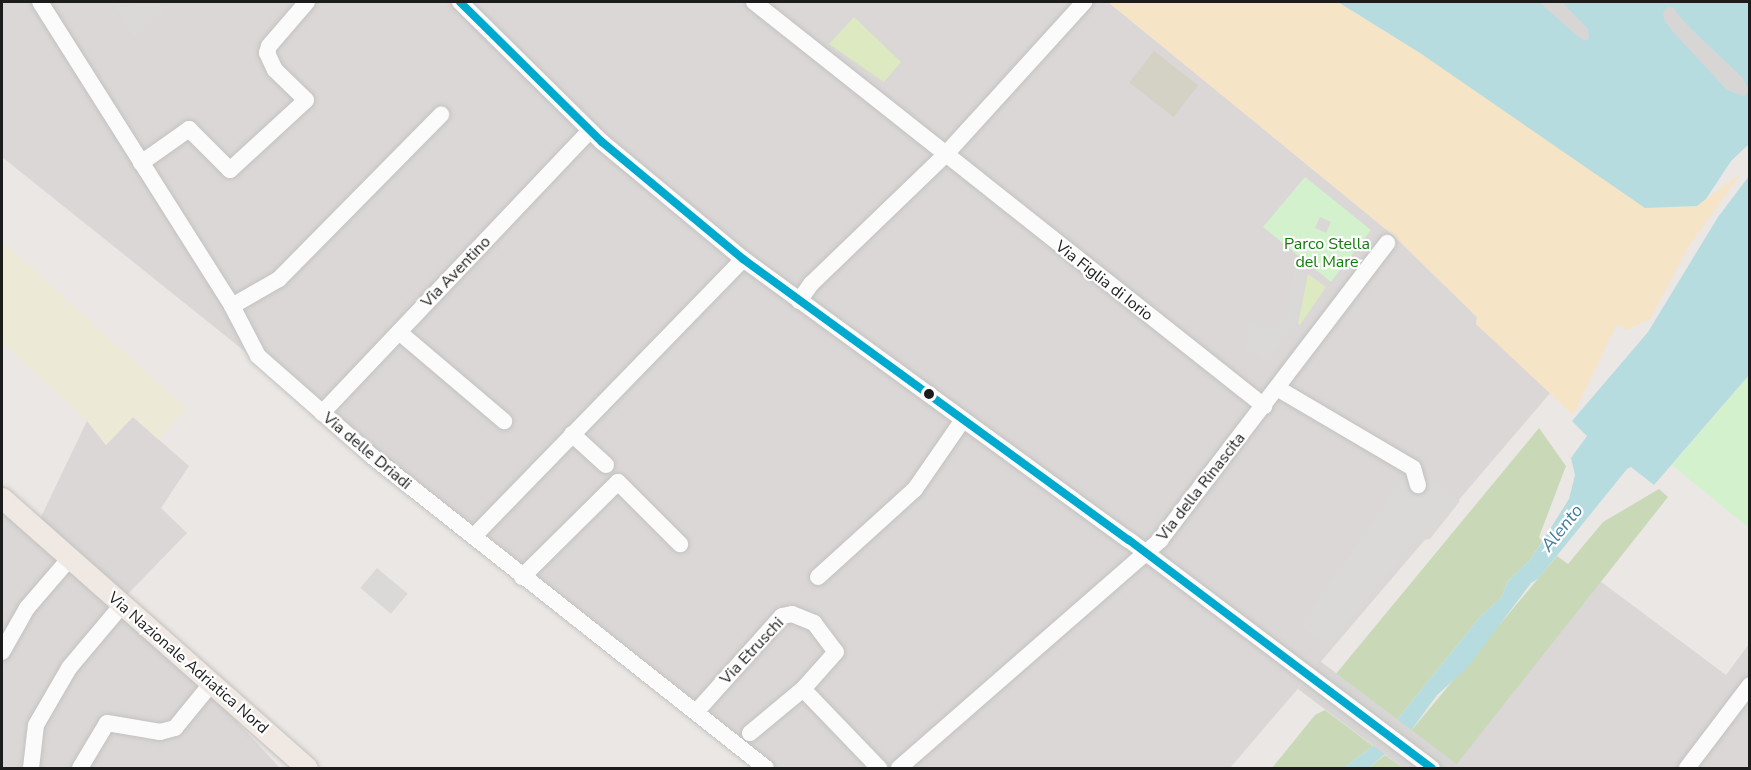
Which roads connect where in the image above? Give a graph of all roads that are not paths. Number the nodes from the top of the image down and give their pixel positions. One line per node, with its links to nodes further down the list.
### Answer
1 (40, 2): 9 (street, Via delle Driadi)
2 (307, 2): 9 (street)
3 (460, 2): 7 (street)
4 (754, 2): 8 (street, Via Figlia di Iorio)
5 (1084, 2): 8 (street)
6 (441, 114): 13 (street)
7 (590, 131): 11 (street); 14 (street, Via Aventino)
8 (945, 155): 12 (street); 16 (street, Via Figlia di Iorio)
9 (141, 163): 13 (street, Via delle Driadi)
10 (1387, 243): 15 (street, Via della Rinascita)
11 (743, 259): 12 (street); 20 (street)
12 (799, 301): 18 (street)
13 (232, 306): 17 (street, Via delle Driadi)
14 (399, 332): 17 (street, Via Aventino); 19 (street)
15 (1277, 388): 16 (street, Via della Rinascita); 22 (street)
16 (1264, 406): 26 (street, Via della Rinascita)
17 (322, 413): 24 (street, Via delle Driadi)
18 (962, 421): 26 (street); 29 (street)
19 (504, 422)
20 (572, 434): 21 (street); 24 (street)
21 (606, 465)
22 (1418, 485)
23 (2, 498): 27 (main road, Via Nazionale Adriatica Nord)
24 (474, 536): 28 (street, Via delle Driadi)
25 (680, 544): 28 (street)
26 (1147, 554): 42 (street, Via della Rinascita); 43 (street)
27 (70, 558): 30 (main road, Via Nazionale Adriatica Nord); 31 (street)
28 (522, 578): 35 (street, Via delle Driadi)
29 (818, 578)
30 (122, 605): 32 (main road, Via Nazionale Adriatica Nord); 37 (street)
31 (2, 652)
32 (211, 684): 38 (street); 39 (main road, Via Nazionale Adriatica Nord)
33 (803, 688): 35 (street, Via Etruschi); 36 (street); 41 (street)
34 (1748, 690): 44 (street)
35 (697, 711): 40 (street, Via delle Driadi)
36 (750, 734)
37 (31, 768)
38 (80, 768)
39 (307, 768)
40 (766, 768)
41 (879, 768)
42 (899, 768)
43 (1431, 768)
44 (1687, 768)

